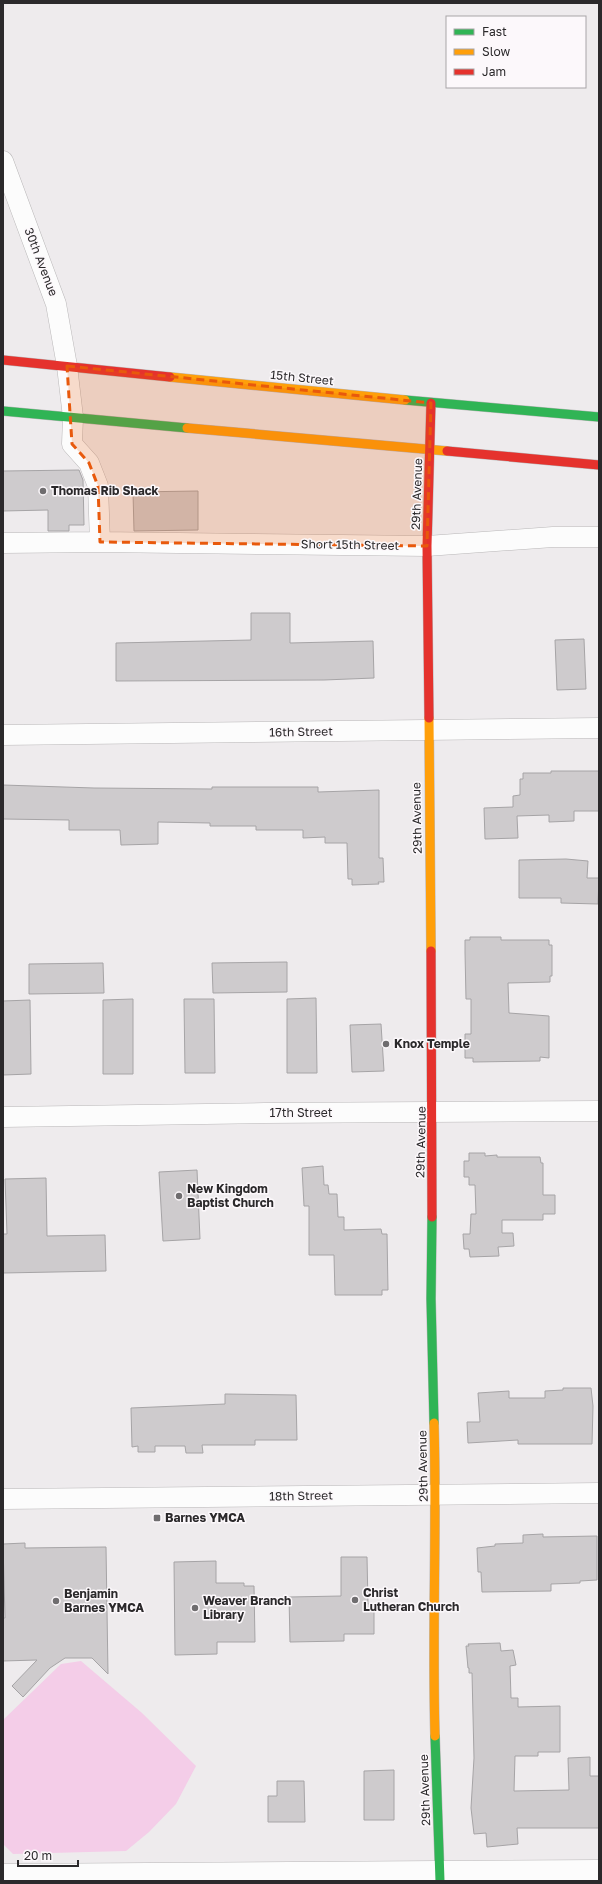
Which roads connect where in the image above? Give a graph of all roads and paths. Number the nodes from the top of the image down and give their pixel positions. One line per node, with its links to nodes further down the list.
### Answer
1 (3, 161): 3 (street, 30th Avenue)
2 (3, 360): 3 (street, 15th Street)
3 (67, 366): 4 (street, 15th Street); 6 (street)
4 (431, 403): 7 (street, 15th Street); 8 (street, 29th Avenue)
5 (3, 411): 6 (street)
6 (73, 417): 8 (street); 11 (street)
7 (599, 418)
8 (431, 451): 9 (street); 13 (street, 29th Avenue)
9 (599, 465)
10 (599, 537): 13 (street, Short 15th Street)
11 (100, 542): 12 (street, Short 15th Street); 13 (street, Short 15th Street)
12 (3, 543)
13 (427, 546): 15 (street, 29th Avenue)
14 (599, 728): 15 (street, 16th Street)
15 (428, 731): 16 (street, 16th Street); 18 (street, 29th Avenue)
16 (3, 735)
17 (599, 1111): 18 (street, 17th Street)
18 (434, 1112): 19 (street, 17th Street); 21 (street, 29th Avenue)
19 (3, 1117)
20 (599, 1493): 21 (street, 18th Street)
21 (436, 1494): 22 (street, 18th Street); 25 (street, 29th Avenue)
22 (3, 1499)
23 (599, 1870): 25 (street)
24 (3, 1874): 25 (street)
25 (440, 1876)

